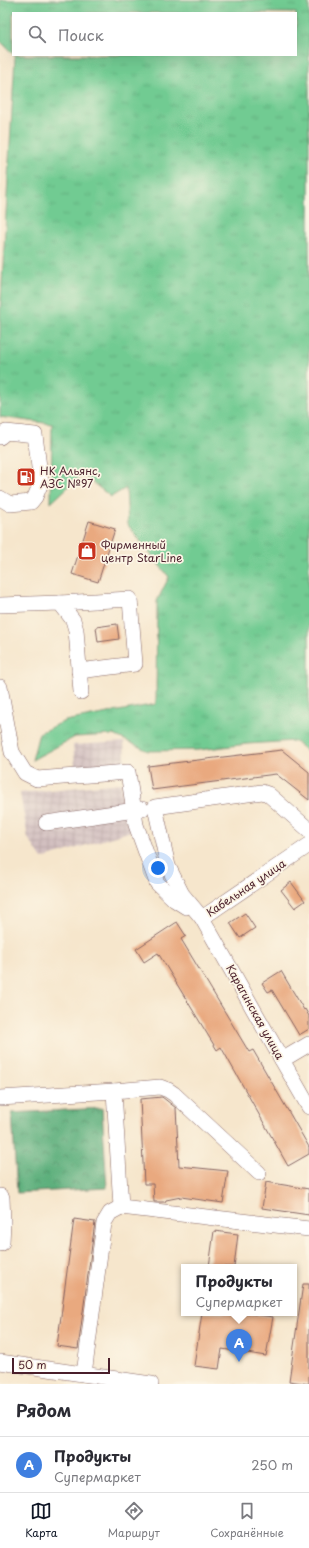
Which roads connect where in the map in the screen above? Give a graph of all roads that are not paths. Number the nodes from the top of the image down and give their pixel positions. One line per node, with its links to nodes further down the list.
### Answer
1 (0, 437): 2 (street)
2 (0, 498)
3 (60, 604): 4 (street); 5 (street); 5 (street)
4 (0, 605)
5 (79, 670): 7 (street)
6 (0, 687): 9 (street)
7 (81, 692)
8 (155, 807): 9 (street); 11 (street); 13 (street, Карагинская улица)
9 (133, 810): 10 (street); 13 (street)
10 (46, 823)
11 (309, 830)
12 (309, 845): 13 (street, Кабельная улица)
13 (202, 918): 15 (street, Карагинская улица)
14 (309, 1044): 15 (street)
15 (282, 1060): 18 (street, Карагинская улица)
16 (114, 1091): 17 (street); 19 (street); 21 (street)
17 (0, 1098)
18 (309, 1107)
19 (259, 1173)
20 (0, 1198): 23 (main road)
21 (121, 1207): 22 (street); 25 (street)
22 (309, 1230)
23 (0, 1242)
24 (0, 1362): 25 (street)
25 (84, 1374): 26 (street)
26 (151, 1384)

